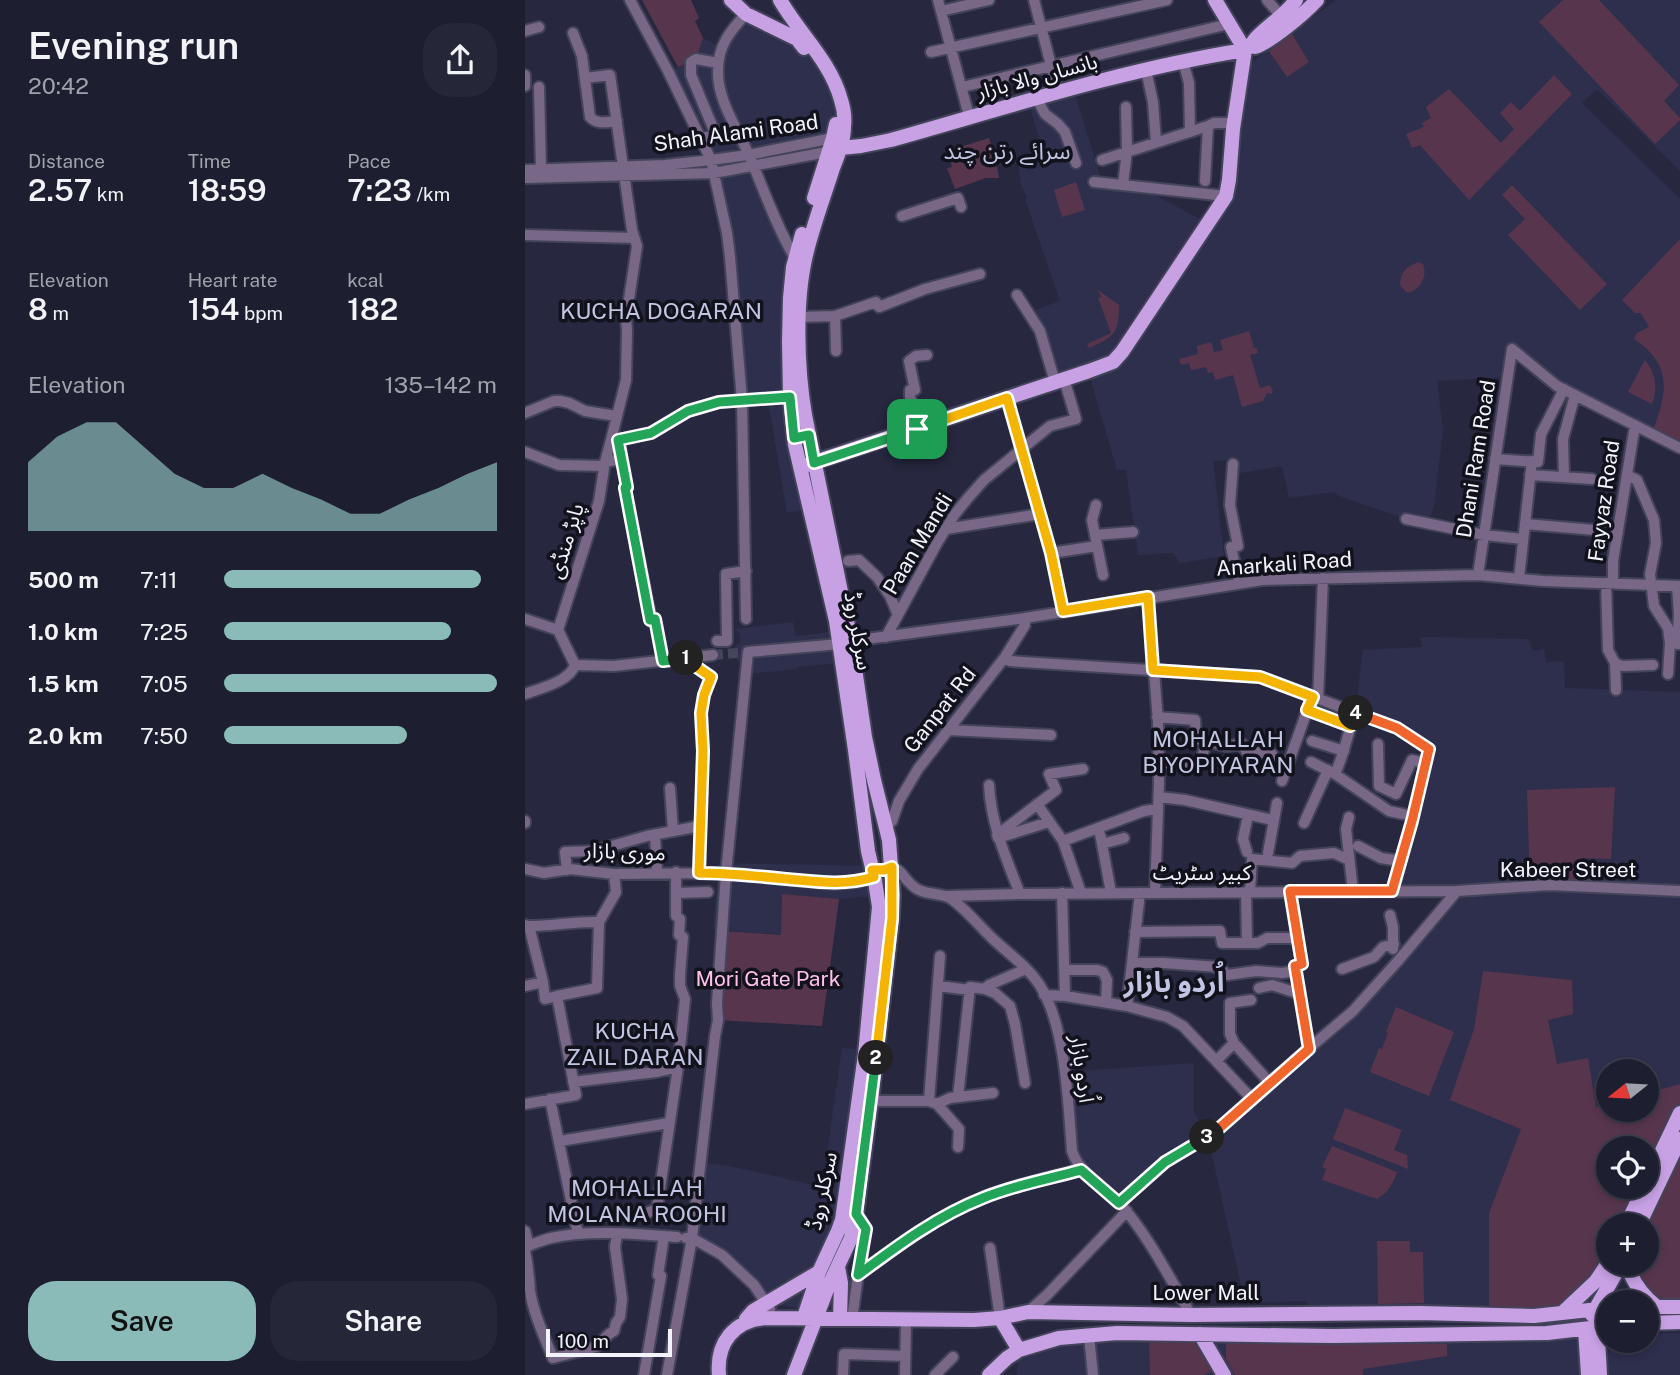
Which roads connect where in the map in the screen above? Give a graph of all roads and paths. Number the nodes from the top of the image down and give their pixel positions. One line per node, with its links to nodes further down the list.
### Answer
1 (630, 0): 40 (street)
2 (731, 0): 12 (main road, سرکلر روڈ)
3 (989, 0): 10 (street)
4 (1034, 0): 17 (street)
5 (1167, 0): 17 (street)
6 (1215, 0): 14 (main road)
7 (1267, 0): 13 (street)
8 (1296, 0): 13 (main road)
9 (1317, 0): 21 (main road, بانساں والا بازار)
10 (940, 5): 20 (street)
11 (784, 6): 16 (main road); 42 (main road, سرکلر روڈ)
12 (745, 14): 16 (main road, سرکلر روڈ); 24 (street)
13 (1281, 16): 21 (main road)
14 (1229, 24): 21 (main road); 25 (street)
15 (539, 27): 18 (street)
16 (775, 27): 42 (main road, سرکلر روڈ)
17 (1041, 28): 20 (street); 25 (street)
18 (525, 31)
19 (573, 33): 28 (street)
20 (951, 48): 22 (street); 31 (street)
21 (1247, 49): 23 (main road, بانساں والا بازار); 37 (main road)
22 (931, 52)
23 (1183, 61): 26 (main road, بانساں والا بازار); 39 (street)
24 (718, 63): 40 (street); 45 (street)
25 (1051, 67): 31 (street); 32 (street)
26 (1146, 70): 32 (main road, بانساں والا بازار); 41 (street)
27 (525, 75): 29 (street)
28 (585, 78): 36 (street); 36 (street)
29 (526, 86)
30 (539, 87): 49 (street)
31 (962, 87): 35 (street)
32 (1058, 92): 33 (main road, بانساں والا بازار)
33 (1037, 99): 35 (main road, بانساں والا بازار); 47 (street)
34 (1126, 107): 43 (street)
35 (969, 117): 42 (main road, بانساں والا بازار)
36 (617, 121): 50 (street)
37 (1234, 123): 38 (street); 56 (main road)
38 (1208, 126): 39 (street); 53 (street)
39 (1190, 132): 41 (street)
40 (702, 138): 44 (street)
41 (1156, 142): 43 (street)
42 (834, 146): 45 (street, Shah Alami Road); 61 (main road, سرکلر روڈ); 65 (main road, سرکلر روڈ)
43 (1128, 150): 46 (street); 55 (street)
44 (711, 160): 45 (street, Shah Alami Road); 50 (street, Shah Alami Road); 51 (street)
45 (751, 160): 51 (street, Shah Alami Road); 61 (street)
46 (1103, 160)
47 (1076, 163)
48 (525, 170): 49 (street, Shah Alami Road)
49 (541, 170): 50 (street, Shah Alami Road)
50 (624, 171): 51 (street, Shah Alami Road); 52 (street, Shah Alami Road); 60 (street)
51 (714, 173): 73 (street)
52 (525, 178)
53 (1205, 181)
54 (1094, 183): 55 (street)
55 (1123, 185): 56 (street)
56 (1226, 196): 68 (main road)
57 (961, 207): 58 (street)
58 (902, 216)
59 (525, 235): 60 (street)
60 (634, 238): 75 (street)
61 (795, 258): 71 (main road, سرکلر روڈ)
62 (980, 274): 64 (street)
63 (1017, 295): 68 (street)
64 (835, 316): 65 (street); 66 (street)
65 (799, 317): 78 (main road, سرکلر روڈ)
66 (836, 351)
67 (927, 355): 77 (street)
68 (1060, 381): 72 (main road); 81 (street, Paan Mandi)
69 (1564, 389): 70 (street); 85 (street, Dhani Ram Road); 86 (street)
70 (1575, 395): 76 (street); 93 (street)
71 (790, 397): 73 (street); 79 (main road, سرکلر روڈ)
72 (1007, 398): 77 (main road); 81 (street)
73 (742, 400): 80 (street); 107 (street)
74 (525, 413): 75 (street)
75 (616, 416): 80 (street)
76 (1635, 425): 82 (street); 92 (street, Fayyaz Road)
77 (917, 429): 87 (main road)
78 (809, 435): 79 (main road); 87 (main road, سرکلر روڈ)
79 (794, 438): 90 (main road, سرکلر روڈ)
80 (615, 440): 84 (street); 88 (street, پاپڑ منڈی)
81 (1022, 448): 96 (street); 99 (street, Paan Mandi)
82 (1680, 448)
83 (525, 452): 88 (street)
84 (622, 458): 88 (street); 129 (street)
85 (1495, 458): 86 (street); 102 (street, Dhani Ram Road)
86 (1532, 461): 91 (street)
87 (814, 463): 90 (main road); 125 (main road, سرکلر روڈ)
88 (605, 464): 122 (street, پاپڑ منڈی)
89 (1234, 464): 112 (street)
90 (799, 468): 125 (main road, سرکلر روڈ)
91 (1530, 475): 93 (street); 98 (street)
92 (1627, 475): 101 (street, Fayyaz Road); 114 (street)
93 (1564, 477): 94 (street)
94 (1592, 479)
95 (1097, 505): 104 (street)
96 (1040, 514): 99 (street); 105 (street)
97 (1406, 519): 102 (street)
98 (1525, 524): 101 (street); 103 (street)
99 (946, 529): 118 (street, Paan Mandi)
100 (1133, 532): 104 (street)
101 (1618, 532): 113 (street, Fayyaz Road)
102 (1484, 535): 103 (street); 109 (street, Dhani Ram Road)
103 (1523, 539): 111 (street)
104 (1096, 540): 105 (street); 108 (street)
105 (1051, 553): 117 (street)
106 (848, 561): 118 (street)
107 (746, 571): 121 (street); 124 (street)
108 (1103, 575)
109 (1478, 575): 110 (street, Anarkali Road); 111 (street, Anarkali Road)
110 (1323, 578): 112 (street, Anarkali Road); 138 (street)
111 (1519, 578): 113 (street, Anarkali Road)
112 (1238, 583): 116 (street, Anarkali Road)
113 (1609, 583): 114 (street, Anarkali Road); 130 (street, Fayyaz Road)
114 (1652, 584): 115 (street, Anarkali Road); 134 (street)
115 (1678, 586): 126 (street)
116 (1148, 597): 117 (street, Anarkali Road); 133 (street)
117 (1063, 611): 119 (street, Anarkali Road)
118 (898, 615): 123 (street, Paan Mandi)
119 (1025, 618): 123 (street, Anarkali Road); 127 (street, Ganpat Rd)
120 (525, 619): 122 (street)
121 (746, 620)
122 (558, 630): 131 (street)
123 (886, 637): 125 (street, Anarkali Road)
124 (717, 641)
125 (845, 642): 168 (main road, سرکلر روڈ); 171 (main road, سرکلر روڈ); 188 (street, Anarkali Road)
126 (1680, 644)
127 (1005, 657): 133 (street); 143 (street, Ganpat Rd)
128 (692, 658): 129 (street); 135 (street); 135 (street)
129 (663, 661): 131 (street)
130 (1615, 663): 132 (street); 136 (street, Fayyaz Road)
131 (575, 665): 137 (street)
132 (1653, 665)
133 (1153, 670): 138 (street); 141 (street)
134 (1668, 674)
135 (711, 677): 167 (street)
136 (1616, 690)
137 (525, 694)
138 (1315, 698): 139 (street); 140 (street)
139 (1307, 710): 142 (street); 155 (street)
140 (1355, 713): 142 (street); 151 (street)
141 (1157, 717): 146 (street); 150 (street)
142 (1350, 726): 148 (street)
143 (949, 730): 144 (street); 168 (street, Ganpat Rd)
144 (1051, 735)
145 (1312, 741): 148 (street)
146 (1206, 743): 150 (street); 152 (street)
147 (1378, 744): 151 (street)
148 (1344, 751): 154 (street)
149 (1311, 762): 154 (street)
150 (1159, 763): 158 (street)
151 (1426, 763): 181 (street)
152 (1270, 766)
153 (1083, 769): 160 (street)
154 (1331, 772): 161 (street); 166 (street)
155 (1282, 781)
156 (989, 785): 173 (street)
157 (670, 788): 170 (street)
158 (1158, 803): 162 (street); 169 (street); 197 (street)
159 (1277, 803): 164 (street)
160 (1037, 804): 165 (street); 173 (street)
161 (1403, 814)
162 (1248, 815): 164 (street); 178 (street)
163 (1349, 817): 180 (street)
164 (1273, 820): 179 (street)
165 (1049, 822): 173 (street); 175 (street)
166 (1304, 823)
167 (700, 825): 170 (street); 187 (street)
168 (886, 826): 171 (main road); 182 (main road, سرکلر روڈ)
169 (1098, 828): 175 (street); 176 (street)
170 (673, 831): 172 (street)
171 (866, 834): 189 (main road, سرکلر روڈ)
172 (655, 835): 184 (street); 186 (street)
173 (998, 836): 204 (street)
174 (1125, 838): 176 (street)
175 (1063, 842): 201 (street)
176 (1103, 844): 202 (street)
177 (1358, 846): 181 (street)
178 (1247, 852)
179 (1268, 853)
180 (1349, 860): 192 (street); 198 (street)
181 (1401, 861): 193 (street)
182 (892, 867): 189 (main road); 205 (street, اُردو بازار); 244 (main road, سرکلر روڈ)
183 (525, 869): 184 (street, موری بازار)
184 (567, 870): 190 (street, موری بازار)
185 (676, 872): 186 (street, موری بازار); 187 (street, موری بازار); 199 (street)
186 (657, 873): 190 (street, موری بازار)
187 (699, 873): 188 (street, موری بازار)
188 (726, 873): 189 (street, موری بازار); 262 (street)
189 (873, 873): 266 (main road, سرکلر روڈ)
190 (614, 874): 207 (street)
191 (1290, 891): 192 (street, کبیر سٹریٹ); 198 (street, کبیر سٹریٹ); 210 (street)
192 (1353, 891): 193 (street, کبیر سٹریٹ)
193 (1392, 891): 194 (street, کبیر سٹریٹ)
194 (1457, 891): 195 (street, Kabeer Street); 214 (street)
195 (1680, 891)
196 (708, 892): 199 (street)
197 (1155, 892): 198 (street, کبیر سٹریٹ); 203 (street, کبیر سٹریٹ)
198 (1248, 892): 211 (street)
199 (676, 893): 236 (street)
200 (1062, 893): 201 (street, کبیر سٹریٹ); 204 (street, کبیر سٹریٹ); 218 (street)
201 (1081, 893): 202 (street, کبیر سٹریٹ)
202 (1111, 893): 203 (street, کبیر سٹریٹ)
203 (1140, 893): 209 (street)
204 (1020, 894): 205 (street, کبیر سٹریٹ)
205 (948, 896): 216 (street, اُردو بازار)
206 (1391, 915): 212 (street)
207 (599, 922): 208 (street); 228 (street)
208 (527, 926): 220 (street)
209 (1135, 932): 211 (street); 215 (street)
210 (1297, 938): 211 (street); 219 (street)
211 (1247, 943)
212 (1394, 944): 214 (street); 217 (street)
213 (940, 956): 222 (street)
214 (1402, 957): 234 (street)
215 (1132, 963): 219 (street); 232 (street)
216 (1026, 969): 224 (street); 227 (street, اُردو بازار)
217 (1342, 969)
218 (1065, 970): 229 (street); 231 (street)
219 (1296, 971): 226 (street)
220 (543, 982): 221 (street); 228 (street)
221 (525, 986)
222 (938, 986): 225 (street); 245 (street)
223 (1259, 988): 226 (street)
224 (985, 989): 225 (street); 238 (street)
225 (970, 990): 241 (street)
226 (1300, 994): 234 (street)
227 (1044, 995): 229 (street); 253 (street, اُردو بازار)
228 (557, 996): 237 (street)
229 (1066, 996): 231 (street)
230 (1251, 1000): 233 (street)
231 (1106, 1002): 232 (street)
232 (1127, 1006): 235 (street)
233 (1234, 1043): 235 (street); 239 (street)
234 (1309, 1049): 239 (street)
235 (1216, 1061): 243 (street)
236 (678, 1067): 237 (street); 248 (street)
237 (573, 1082): 242 (street)
238 (1025, 1083)
239 (1270, 1083): 243 (street)
240 (993, 1093): 241 (street)
241 (958, 1097): 245 (street)
242 (550, 1100): 246 (street); 250 (street)
243 (1252, 1100): 254 (street)
244 (871, 1101): 245 (street); 257 (main road, سرکلر روڈ)
245 (933, 1102): 251 (street)
246 (525, 1104)
247 (1680, 1113): 252 (main road)
248 (669, 1123): 250 (street); 256 (street)
249 (1680, 1139): 255 (main road)
250 (560, 1141): 259 (street)
251 (958, 1147)
252 (1659, 1157)
253 (1081, 1170): 254 (street); 267 (street)
254 (1123, 1207): 273 (street); 276 (street)
255 (1645, 1213)
256 (644, 1214)
257 (856, 1214): 265 (main road, سرکلر روڈ); 267 (street)
258 (525, 1231): 263 (street)
259 (578, 1234): 260 (street); 263 (street)
260 (617, 1234): 261 (street); 263 (street)
261 (664, 1236): 262 (street); 294 (street)
262 (692, 1238): 272 (street); 295 (street)
263 (526, 1248)
264 (991, 1248): 278 (street)
265 (838, 1266): 277 (main road, سرکلر روڈ); 279 (main road)
266 (819, 1272): 272 (main road); 277 (main road, سرکلر روڈ)
267 (858, 1275): 279 (street)
268 (1599, 1276): 274 (main road)
269 (1659, 1307): 270 (main road)
270 (1680, 1307)
271 (1596, 1309): 274 (main road, Lower Mall)
272 (769, 1310): 277 (main road, Lower Mall); 296 (main road)
273 (1028, 1312): 276 (main road, Lower Mall); 278 (main road, Lower Mall)
274 (1562, 1312): 275 (main road, Lower Mall)
275 (1333, 1314): 276 (main road, Lower Mall); 288 (main road)
276 (1191, 1315)
277 (810, 1318): 279 (main road, Lower Mall); 289 (main road)
278 (1000, 1318): 280 (main road, Lower Mall); 290 (main road)
279 (846, 1320): 280 (main road, Lower Mall)
280 (906, 1321): 291 (street)
281 (1680, 1322): 282 (main road)
282 (1659, 1323)
283 (1596, 1327): 288 (main road, Lower Mall)
284 (1596, 1332): 305 (main road)
285 (1200, 1334): 286 (main road, Lower Mall); 287 (main road, Lower Mall); 293 (main road)
286 (1235, 1335): 288 (main road, Lower Mall); 293 (main road)
287 (1089, 1336): 290 (main road, Lower Mall); 303 (street)
288 (1333, 1336)
289 (804, 1347): 297 (main road); 298 (main road)
290 (1019, 1350): 302 (main road)
291 (905, 1356): 299 (street); 300 (street)
292 (953, 1357): 301 (street)
293 (1215, 1360): 304 (main road)
294 (644, 1375)
295 (667, 1375)
296 (719, 1375)
297 (794, 1375)
298 (805, 1375)
299 (843, 1375)
300 (905, 1375)
301 (935, 1375)
302 (989, 1375)
303 (1093, 1375)
304 (1224, 1375)
305 (1588, 1375)

